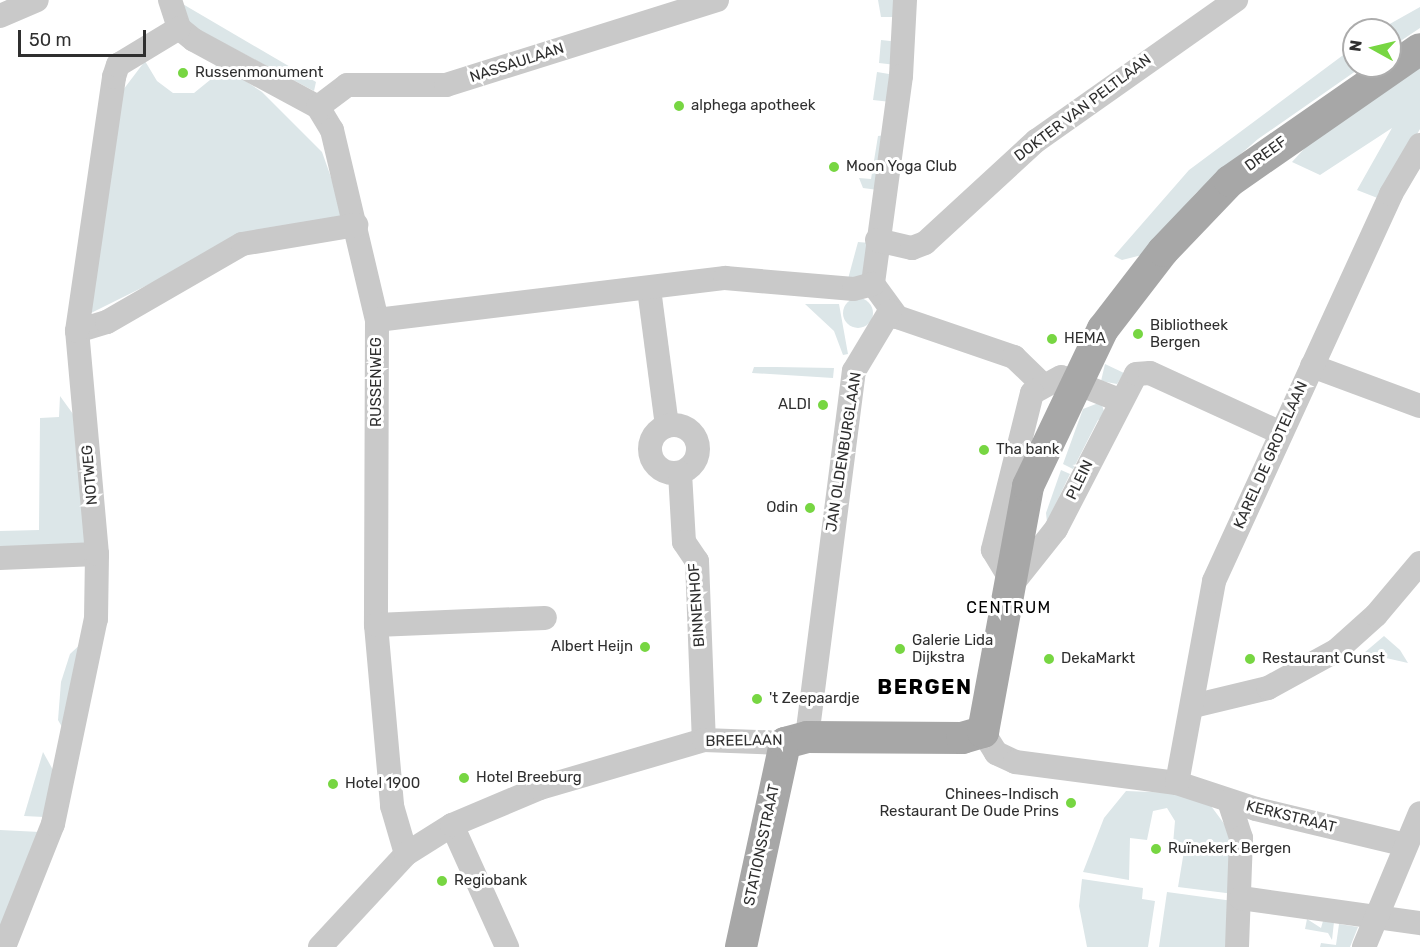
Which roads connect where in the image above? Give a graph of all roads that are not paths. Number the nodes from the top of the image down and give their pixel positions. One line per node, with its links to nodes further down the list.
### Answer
1 (37, 0): 6 (street)
2 (170, 0): 7 (street)
3 (717, 0): 9 (street, NASSAULAAN)
4 (906, 0): 12 (street)
5 (1236, 0): 12 (street, DOKTER VAN PELTLAAN)
6 (0, 16)
7 (179, 28): 9 (street); 17 (street, NOTWEG)
8 (1420, 49): 20 (main road, DREEF)
9 (318, 107): 11 (street, RUSSENWEG)
10 (1420, 145): 18 (street, KAREL DE GROTELAAN)
11 (356, 225): 16 (street, RUSSENWEG); 17 (street)
12 (877, 240): 13 (street)
13 (873, 284): 14 (street); 15 (street)
14 (649, 289): 16 (street); 23 (street)
15 (890, 311): 19 (street); 36 (street, JAN OLDENBURGLAAN)
16 (377, 320): 32 (street, RUSSENWEG)
17 (77, 331): 27 (street, NOTWEG)
18 (1312, 366): 22 (street); 24 (street, KAREL DE GROTELAAN)
19 (1041, 384): 20 (street); 25 (street, PLEIN)
20 (1082, 384): 21 (street); 25 (main road, PLEIN)
21 (1119, 400): 24 (street); 30 (street, PLEIN)
22 (1420, 406)
23 (666, 426): 26 (street); 26 (street)
24 (1281, 433): 33 (street, KAREL DE GROTELAAN)
25 (1042, 441): 30 (main road, PLEIN)
26 (680, 473): 35 (street, BINNENHOF)
27 (97, 554): 28 (street); 46 (street, NOTWEG)
28 (0, 558)
29 (1420, 563): 33 (street)
30 (1013, 583): 34 (main road, PLEIN)
31 (544, 618): 32 (street)
32 (376, 625): 42 (street, RUSSENWEG)
33 (1193, 706): 37 (street, KAREL DE GROTELAAN)
34 (982, 732): 36 (main road, BREELAAN); 37 (street)
35 (704, 740): 36 (street, BREELAAN); 40 (street, BREELAAN)
36 (796, 740): 49 (main road, STATIONSSTRAAT)
37 (1177, 783): 38 (street, KERKSTRAAT)
38 (1242, 810): 41 (street, KERKSTRAAT); 43 (street)
39 (1420, 813): 41 (street)
40 (452, 825): 42 (street, BREELAAN); 48 (street)
41 (1406, 845): 44 (street)
42 (406, 854): 47 (street, BREELAAN)
43 (1241, 898): 44 (street); 50 (street)
44 (1377, 918): 45 (street); 51 (street)
45 (1420, 923)
46 (4, 947)
47 (320, 947)
48 (507, 947)
49 (741, 947)
50 (1237, 947)
51 (1364, 947)

